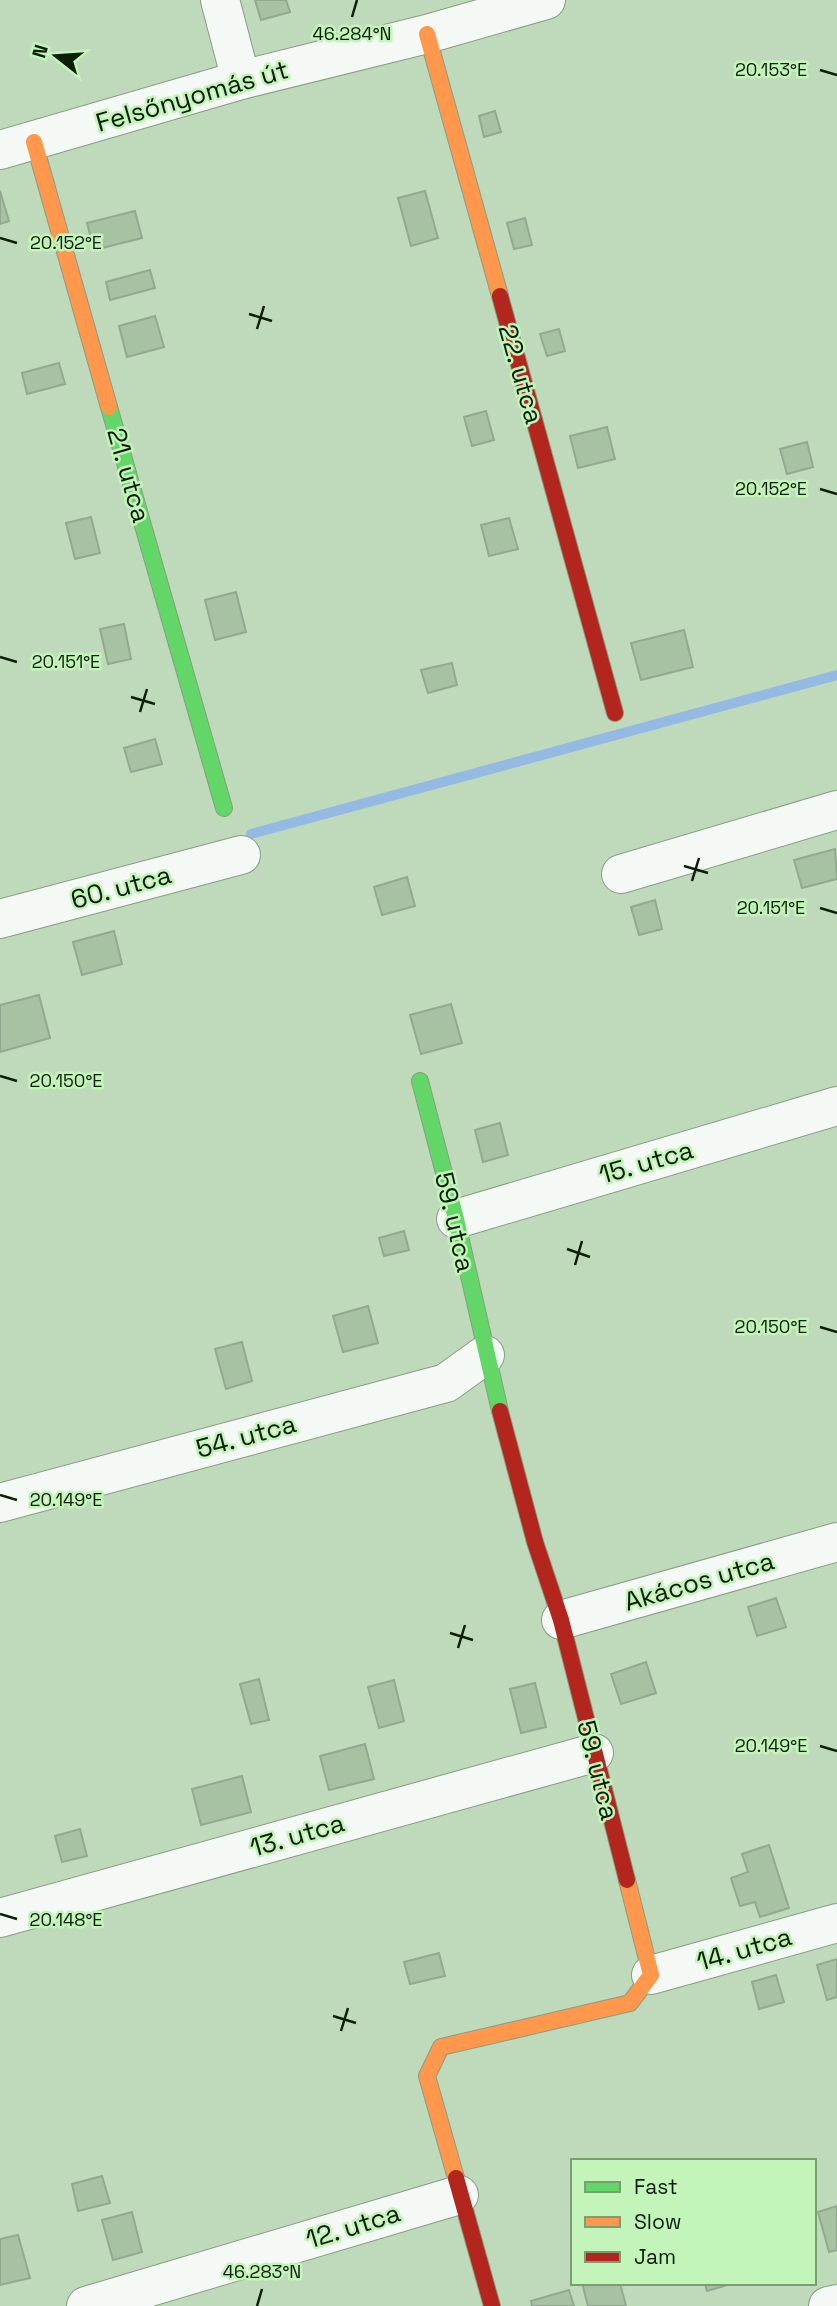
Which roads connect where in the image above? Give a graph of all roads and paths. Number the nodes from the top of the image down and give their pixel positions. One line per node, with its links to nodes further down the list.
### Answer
1 (220, 0): 4 (street)
2 (546, 0): 3 (street, Felsőnyomás út)
3 (427, 34): 4 (street, Felsőnyomás út); 6 (street, 22. utca)
4 (241, 79): 5 (street, Felsőnyomás út)
5 (17, 146): 7 (street, 21. utca)
6 (615, 713)
7 (224, 808)
8 (837, 810): 10 (street)
9 (241, 855): 11 (street, 60. utca)
10 (621, 874)
11 (0, 919)
12 (421, 1081): 14 (street, 59. utca)
13 (837, 1106): 14 (street, 15. utca)
14 (456, 1219): 15 (street, 59. utca)
15 (485, 1355): 16 (street, 54. utca); 18 (street, 59. utca)
16 (0, 1503)
17 (837, 1542): 18 (street, Akácos utca)
18 (561, 1620): 19 (street, 59. utca)
19 (594, 1753): 20 (street, 13. utca); 22 (street, 59. utca)
20 (0, 1918)
21 (837, 1923): 22 (street, 14. utca)
22 (651, 1975): 23 (street)
23 (459, 2195): 25 (street, 12. utca); 26 (street)
24 (837, 2304): 27 (street)
25 (86, 2306)
26 (492, 2306)
27 (828, 2306)

